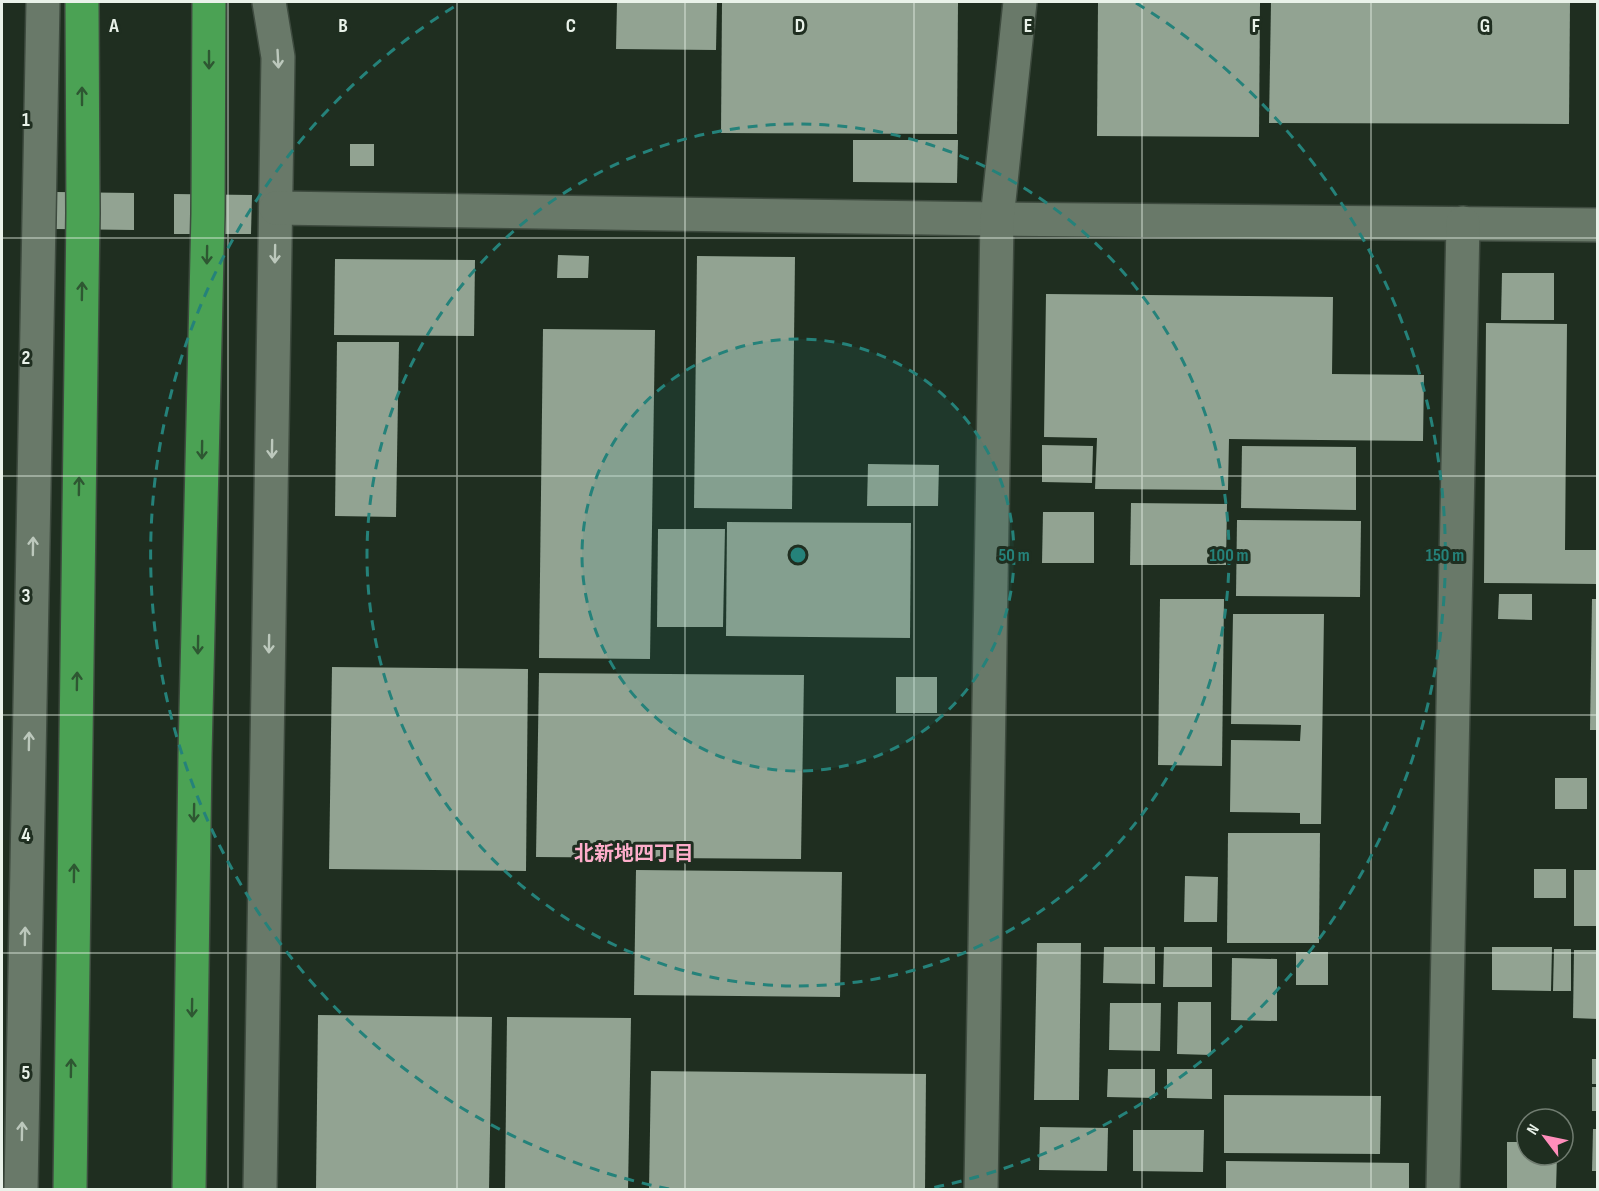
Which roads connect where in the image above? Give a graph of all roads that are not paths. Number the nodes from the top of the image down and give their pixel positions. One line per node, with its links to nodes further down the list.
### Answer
1 (43, 2): 10 (street, one-way to 1)
2 (82, 2): 11 (highway, one-way to 2)
3 (209, 2): 12 (highway, one-way to 12)
4 (269, 2): 6 (street, one-way to 6)
5 (1020, 2): 7 (street)
6 (276, 208): 7 (street); 13 (street, one-way to 13)
7 (997, 219): 8 (street); 14 (street)
8 (1463, 224): 9 (street); 15 (street)
9 (1598, 225)
10 (21, 1190)
11 (70, 1190)
12 (189, 1190)
13 (260, 1190)
14 (981, 1190)
15 (1443, 1190)

